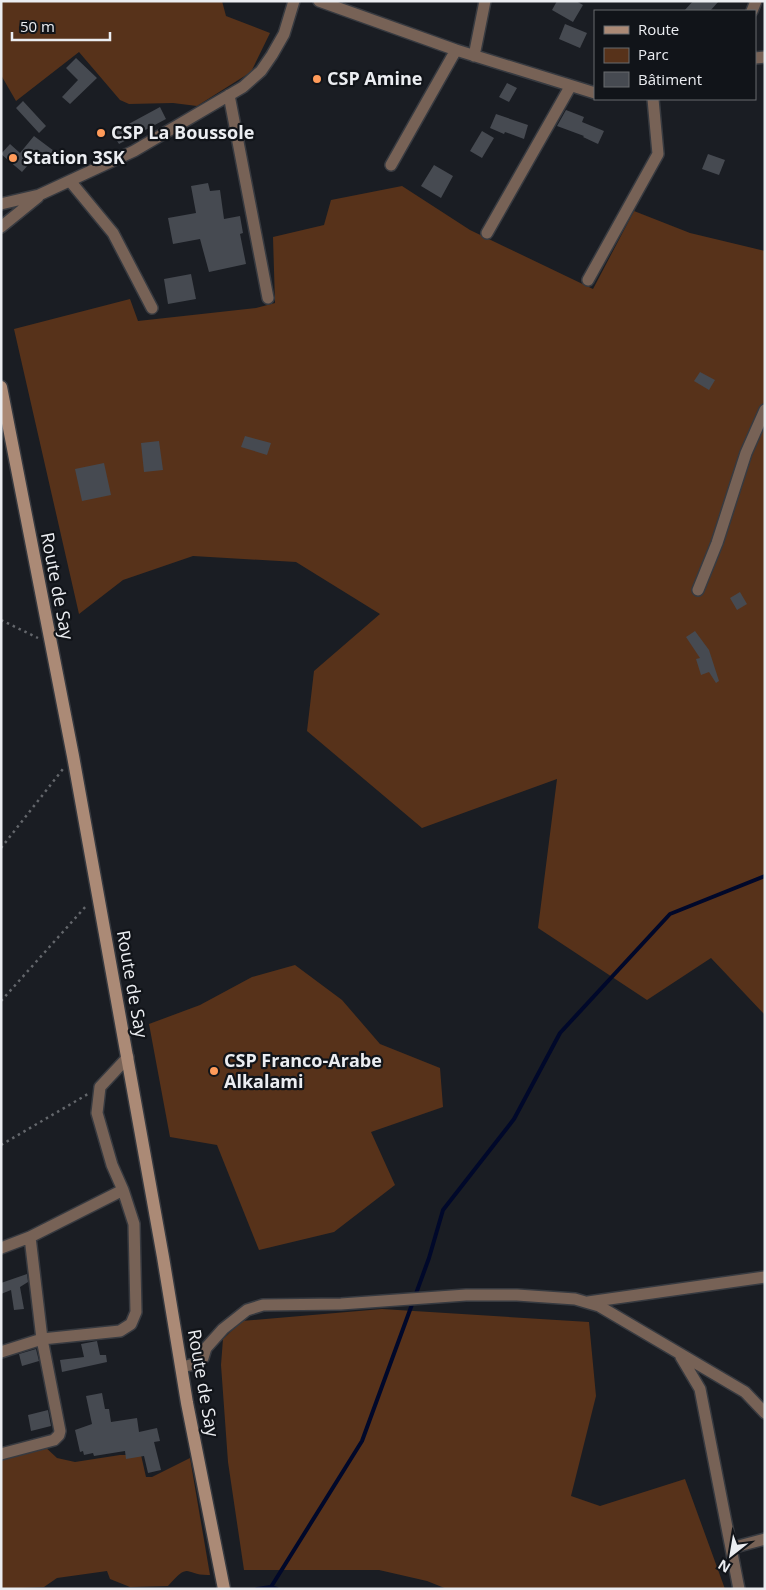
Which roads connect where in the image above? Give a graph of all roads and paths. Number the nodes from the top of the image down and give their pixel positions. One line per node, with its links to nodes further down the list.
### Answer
1 (294, 1): 8 (street)
2 (319, 1): 4 (street)
3 (485, 1): 5 (street)
4 (456, 50): 5 (street); 10 (street)
5 (474, 56): 6 (street)
6 (570, 87): 7 (street); 15 (street)
7 (594, 93)
8 (229, 95): 11 (street); 17 (street)
9 (653, 100): 16 (street)
10 (391, 165)
11 (70, 181): 12 (street); 18 (street)
12 (39, 195): 13 (street); 14 (street)
13 (1, 204)
14 (1, 227)
15 (487, 232)
16 (588, 280)
17 (268, 298)
18 (152, 308)
19 (1, 387): 23 (main road, Route de Say)
20 (765, 410): 21 (street)
21 (698, 590)
22 (1, 620): 23 (path)
23 (51, 644): 24 (main road, Route de Say)
24 (73, 756): 25 (path); 26 (main road, Route de Say)
25 (1, 848)
26 (98, 894): 27 (path); 28 (main road, Route de Say)
27 (1, 1001)
28 (128, 1057): 29 (street); 39 (main road, Route de Say)
29 (100, 1087): 30 (path); 31 (street)
30 (1, 1145)
31 (123, 1190): 32 (street); 36 (street)
32 (30, 1237): 33 (street); 36 (street)
33 (1, 1248)
34 (765, 1277): 35 (street)
35 (586, 1302): 38 (street); 39 (street)
36 (42, 1339): 37 (street); 41 (street)
37 (1, 1352)
38 (680, 1356): 40 (street); 43 (street)
39 (182, 1367): 44 (main road, Route de Say)
40 (765, 1414)
41 (1, 1454)
42 (765, 1539): 43 (street)
43 (731, 1548): 45 (street)
44 (224, 1589)
45 (739, 1589)

